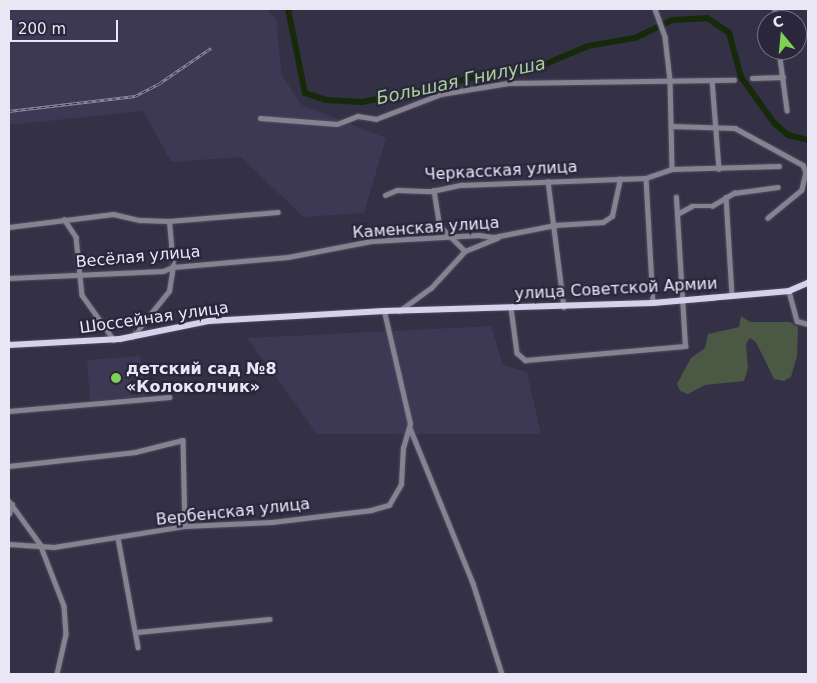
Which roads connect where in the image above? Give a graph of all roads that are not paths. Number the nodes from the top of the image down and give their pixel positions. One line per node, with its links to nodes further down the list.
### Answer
1 (655, 9): 5 (street)
2 (781, 60): 3 (street)
3 (783, 77): 4 (street); 8 (street)
4 (752, 78)
5 (670, 80): 6 (street); 9 (street); 10 (street)
6 (712, 80): 7 (street); 11 (street)
7 (734, 80)
8 (787, 110)
9 (260, 118)
10 (671, 126): 11 (street); 14 (street)
11 (716, 128): 13 (street); 25 (street)
12 (779, 166): 13 (street, Черкасская улица)
13 (719, 168): 14 (street, Черкасская улица)
14 (672, 169): 15 (street, Черкасская улица)
15 (646, 178): 16 (street, Черкасская улица); 41 (street)
16 (620, 179): 17 (street, Черкасская улица); 28 (street, Каменская улица)
17 (548, 181): 19 (street, Черкасская улица); 28 (street)
18 (778, 187): 22 (street)
19 (434, 190): 20 (street, Черкасская улица); 31 (street)
20 (385, 195)
21 (676, 197): 24 (street)
22 (726, 197): 24 (street); 39 (street)
23 (278, 212): 27 (street)
24 (677, 214): 40 (street)
25 (768, 218)
26 (64, 219): 27 (street); 29 (street); 35 (street)
27 (169, 221): 34 (street)
28 (555, 224): 30 (street, Каменская улица); 42 (street)
29 (9, 227)
30 (501, 236): 31 (street, Каменская улица); 32 (street)
31 (451, 237): 32 (street); 33 (street, Каменская улица)
32 (465, 251): 46 (street)
33 (269, 259): 34 (street, Весёлая улица)
34 (173, 267): 35 (street, Весёлая улица); 48 (street)
35 (82, 275): 36 (street, Весёлая улица); 49 (street)
36 (9, 278)
37 (808, 283): 38 (main road, улица Советской Армии)
38 (789, 291): 39 (main road, улица Советской Армии); 47 (street)
39 (732, 296): 40 (main road, улица Советской Армии)
40 (684, 300): 41 (main road, улица Советской Армии); 43 (street)
41 (653, 304): 42 (main road, улица Советской Армии)
42 (564, 307): 43 (main road, улица Советской Армии)
43 (512, 308): 44 (main road, улица Советской Армии)
44 (422, 310): 46 (main road, Шоссейная улица)
45 (384, 311): 46 (main road, Шоссейная улица); 48 (main road, Шоссейная улица); 53 (street)
46 (398, 311)
47 (808, 324)
48 (132, 337): 49 (main road, Шоссейная улица)
49 (114, 340): 50 (main road, Шоссейная улица)
50 (9, 345)
51 (169, 397): 52 (street)
52 (9, 411)
53 (409, 427): 57 (street, Вербенская улица); 65 (street)
54 (9, 466): 57 (street)
55 (10, 503): 56 (street); 60 (street)
56 (9, 514)
57 (185, 526): 58 (street, Вербенская улица)
58 (118, 538): 60 (street, Вербенская улица); 62 (street)
59 (9, 544): 60 (street, Вербенская улица)
60 (40, 544): 64 (street)
61 (269, 618): 62 (street)
62 (136, 632): 63 (street)
63 (138, 647)
64 (57, 674)
65 (502, 674)

